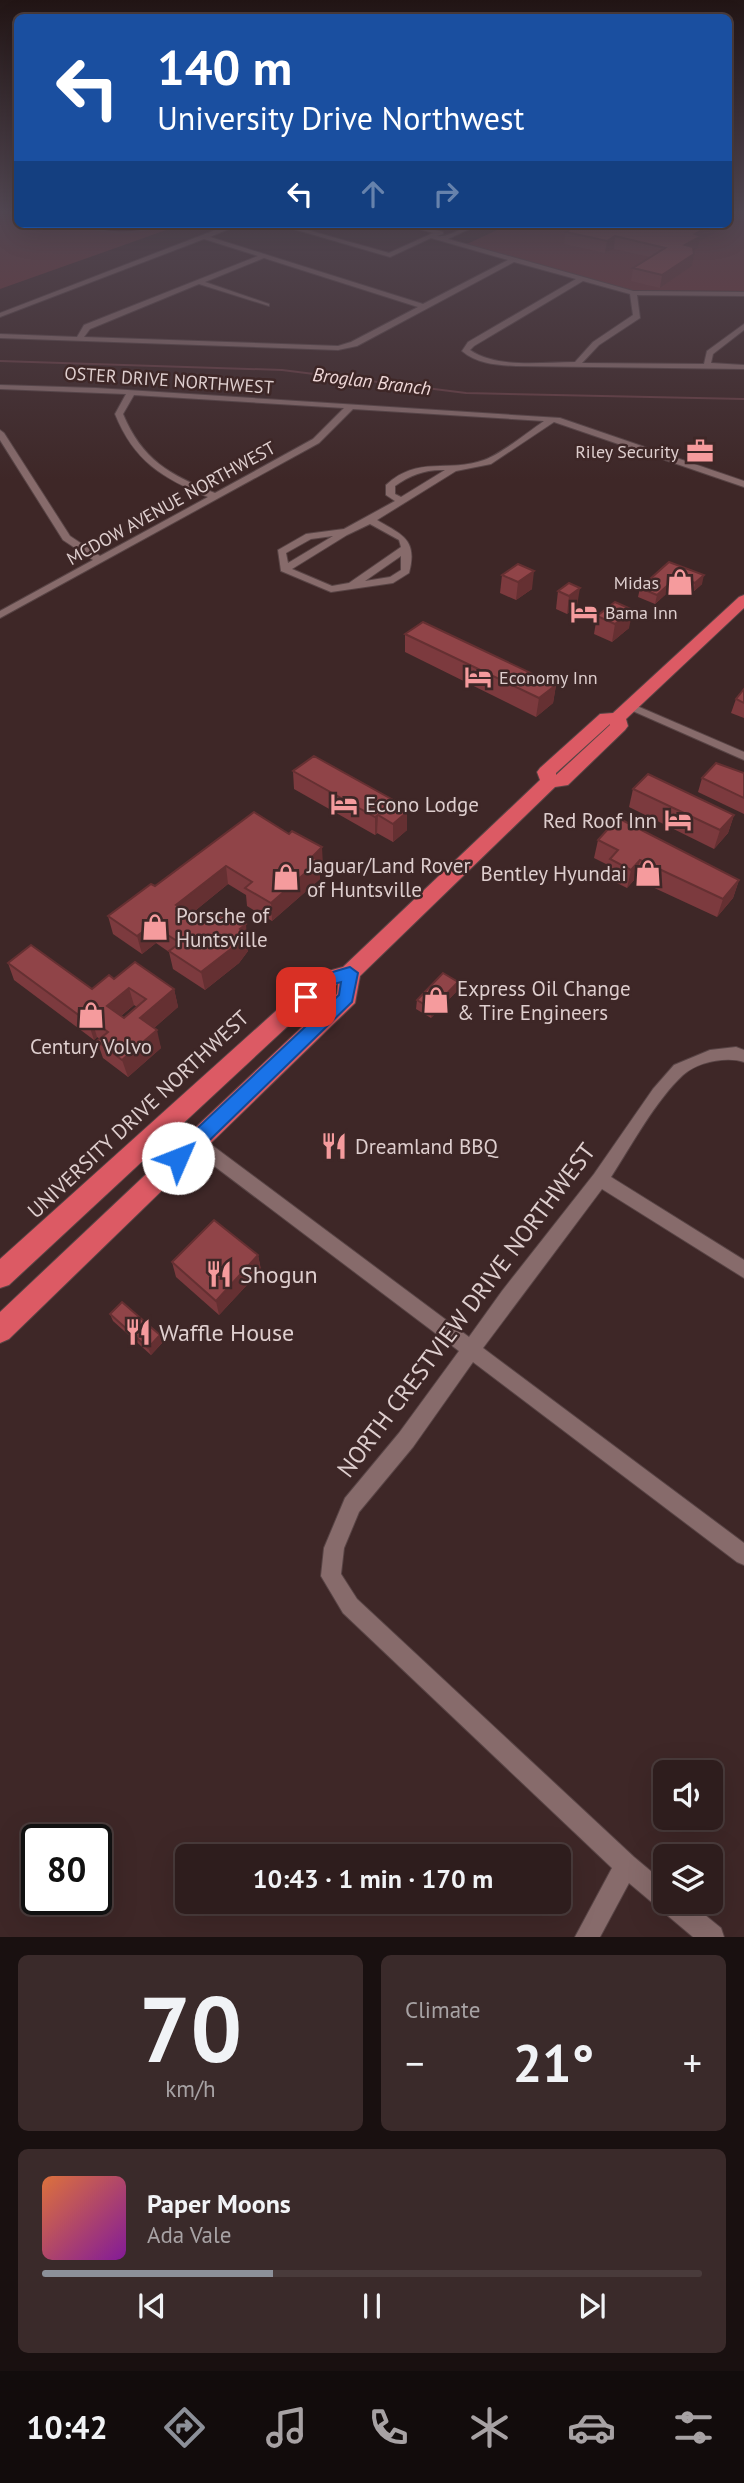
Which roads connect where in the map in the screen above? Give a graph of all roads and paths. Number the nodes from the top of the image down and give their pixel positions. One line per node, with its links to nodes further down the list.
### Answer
1 (41, 299): 10 (street)
2 (155, 299): 13 (street)
3 (250, 299): 8 (street)
4 (400, 299): 9 (street)
5 (438, 299): 9 (street)
6 (546, 299): 14 (street)
7 (634, 299): 14 (street)
8 (267, 305)
9 (424, 307): 13 (street)
10 (0, 315)
11 (744, 326): 15 (street)
12 (0, 336): 13 (street)
13 (79, 339)
14 (577, 365): 15 (street)
15 (711, 368): 16 (street)
16 (744, 368)
17 (0, 387): 18 (street, OSTER DRIVE NORTHWEST)
18 (131, 393): 19 (street, OSTER DRIVE NORTHWEST); 24 (street)
19 (350, 407): 20 (street, OSTER DRIVE NORTHWEST); 24 (street, MCDOW AVENUE NORTHWEST)
20 (552, 419): 22 (street); 23 (street, OSTER DRIVE NORTHWEST)
21 (0, 433): 29 (street)
22 (453, 469): 25 (street); 25 (street)
23 (744, 484)
24 (216, 497): 29 (street, MCDOW AVENUE NORTHWEST)
25 (401, 501): 26 (street)
26 (370, 520): 27 (street); 28 (street)
27 (346, 532): 30 (street); 30 (street)
28 (406, 548): 31 (street); 31 (street)
29 (99, 560): 33 (street, MCDOW AVENUE NORTHWEST)
30 (284, 569): 31 (street)
31 (350, 586)
32 (744, 600): 34 (highway, UNIVERSITY DRIVE NORTHWEST)
33 (0, 615)
34 (628, 708): 35 (street); 36 (street); 37 (highway, UNIVERSITY DRIVE NORTHWEST)
35 (744, 746)
36 (744, 756)
37 (350, 973): 39 (highway, UNIVERSITY DRIVE NORTHWEST); 42 (highway, UNIVERSITY DRIVE NORTHWEST)
38 (744, 1056): 40 (street, NORTH CRESTVIEW DRIVE NORTHWEST)
39 (195, 1142): 43 (highway, UNIVERSITY DRIVE NORTHWEST); 44 (street)
40 (600, 1179): 41 (street); 44 (street, NORTH CRESTVIEW DRIVE NORTHWEST)
41 (744, 1270)
42 (0, 1276)
43 (0, 1330)
44 (470, 1350): 45 (street); 46 (street, NORTH CRESTVIEW DRIVE NORTHWEST)
45 (744, 1555)
46 (626, 1865): 47 (street, NORTH CRESTVIEW DRIVE NORTHWEST); 49 (street)
47 (653, 1888)
48 (684, 1914): 50 (street)
49 (587, 1937)
50 (712, 1937)

